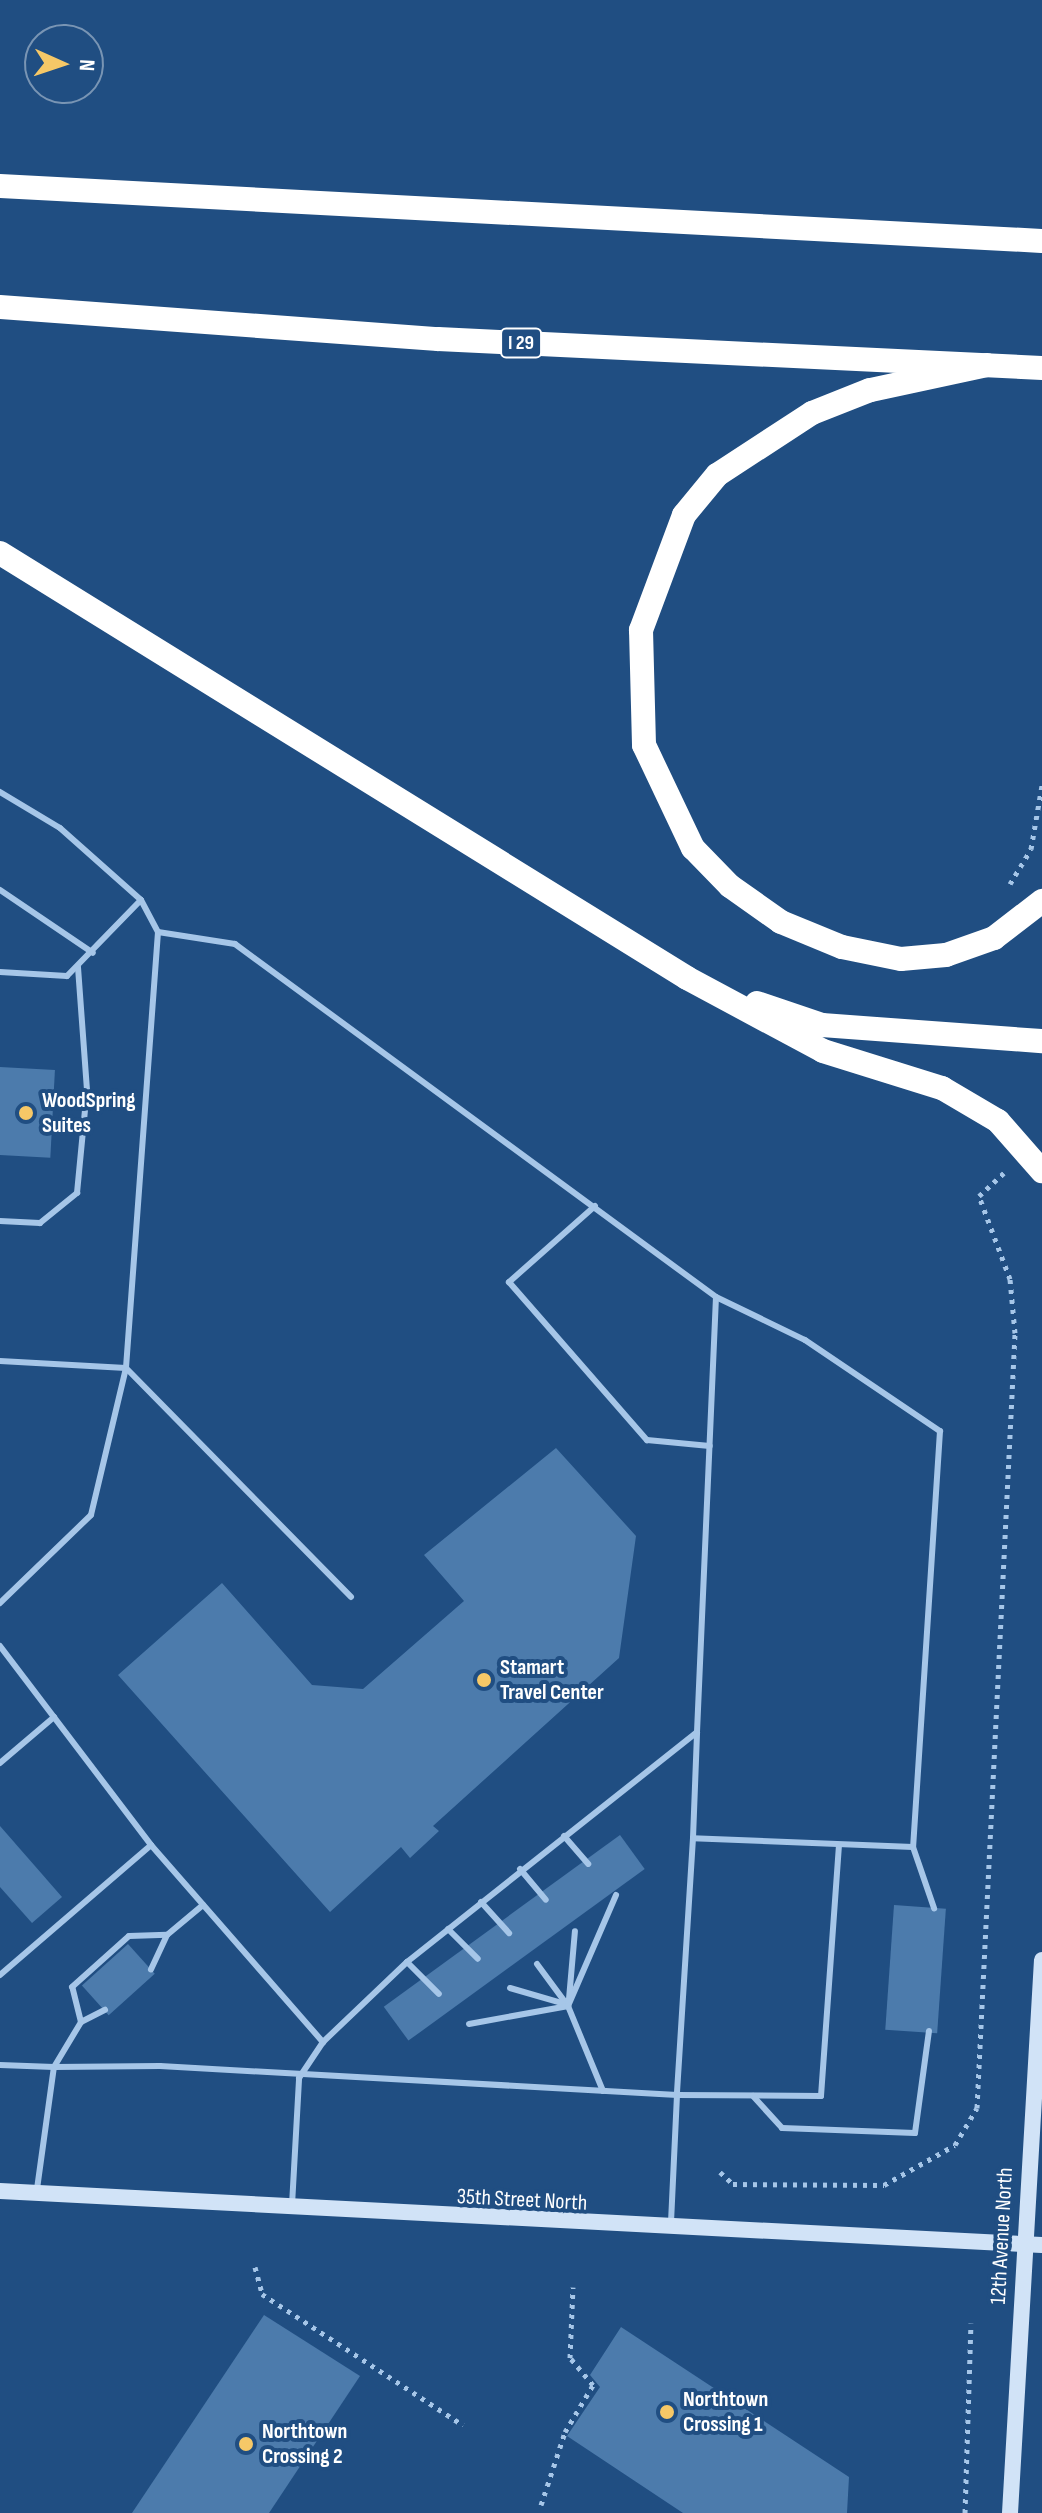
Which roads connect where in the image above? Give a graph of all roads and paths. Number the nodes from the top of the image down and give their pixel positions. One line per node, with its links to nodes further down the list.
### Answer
1 (0, 186): 2 (highway)
2 (1042, 241)
3 (0, 307): 4 (highway, I 29)
4 (987, 365): 5 (highway, I 29); 11 (highway)
5 (1042, 368)
6 (0, 553): 16 (highway)
7 (1042, 785): 11 (path)
8 (0, 792): 10 (lane)
9 (0, 890): 13 (lane)
10 (141, 900): 12 (lane); 13 (lane)
11 (1039, 906)
12 (158, 932): 20 (lane); 24 (lane)
13 (93, 953): 14 (lane)
14 (78, 966): 15 (lane); 21 (lane)
15 (0, 972)
16 (687, 978): 17 (highway); 18 (highway)
17 (1042, 1041)
18 (1028, 1150): 19 (highway); 68 (path)
19 (1042, 1171)
20 (595, 1206): 22 (lane); 25 (lane)
21 (0, 1221)
22 (716, 1297): 25 (lane); 36 (lane)
23 (0, 1361): 24 (lane)
24 (126, 1368): 26 (lane); 27 (lane)
25 (710, 1446): 30 (lane)
26 (351, 1597)
27 (0, 1603)
28 (0, 1646): 29 (lane)
29 (54, 1717): 31 (lane); 34 (lane)
30 (697, 1732): 32 (lane); 33 (lane)
31 (0, 1763)
32 (564, 1836): 37 (lane); 38 (lane)
33 (693, 1838): 35 (lane); 66 (lane)
34 (151, 1845): 42 (lane); 53 (lane)
35 (839, 1846): 36 (lane); 67 (lane)
36 (913, 1847): 43 (lane)
37 (588, 1864)
38 (520, 1869): 40 (lane); 41 (lane)
39 (616, 1895): 56 (lane)
40 (546, 1900)
41 (481, 1902): 44 (lane); 46 (lane)
42 (203, 1905): 47 (lane); 61 (lane)
43 (934, 1908)
44 (448, 1929): 48 (lane); 50 (lane)
45 (575, 1931): 56 (lane)
46 (509, 1933)
47 (167, 1935): 52 (lane); 58 (lane)
48 (478, 1959)
49 (1042, 1960): 73 (street, 12th Avenue North)
50 (407, 1962): 55 (lane); 61 (lane)
51 (537, 1964): 56 (lane)
52 (151, 1970)
53 (0, 1975)
54 (510, 1988): 56 (lane)
55 (439, 1994)
56 (568, 2006): 59 (lane); 65 (lane)
57 (105, 2010): 58 (lane)
58 (81, 2022): 63 (lane)
59 (469, 2024)
60 (929, 2031): 67 (lane)
61 (323, 2042): 64 (lane)
62 (0, 2065): 63 (lane)
63 (54, 2067): 64 (lane); 70 (lane)
64 (299, 2078): 65 (lane); 71 (lane)
65 (603, 2091): 66 (lane)
66 (677, 2095): 67 (lane); 72 (lane)
67 (753, 2096)
68 (720, 2172)
69 (0, 2191): 70 (street, 35th Street North)
70 (37, 2193): 71 (street, 35th Street North)
71 (292, 2210): 72 (street, 35th Street North)
72 (671, 2229): 73 (street, 35th Street North)
73 (1024, 2244): 74 (street, 35th Street North); 81 (street, 12th Avenue North)
74 (1042, 2245)
75 (255, 2267): 78 (path)
76 (573, 2287): 79 (path)
77 (971, 2323): 80 (path)
78 (463, 2425)
79 (541, 2505)
80 (965, 2513)
81 (1010, 2513)

